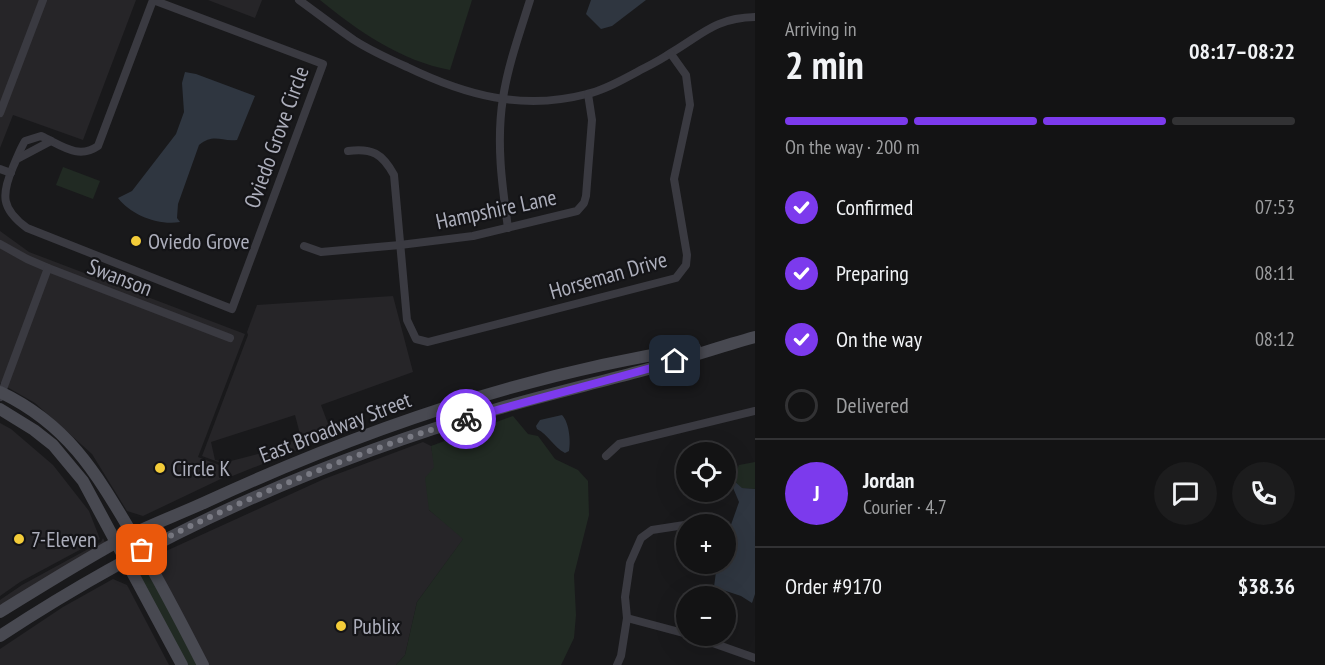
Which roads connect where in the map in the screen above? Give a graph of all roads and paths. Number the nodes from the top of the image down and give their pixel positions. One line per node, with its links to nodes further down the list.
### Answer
1 (43, 0): 9 (street)
2 (153, 0): 12 (street, Oviedo Grove Circle); 13 (street, Oviedo Grove Circle)
3 (299, 0): 8 (street)
4 (530, 0): 8 (street)
5 (755, 17): 6 (street)
6 (671, 54): 7 (street); 16 (street, Horseman Drive)
7 (588, 94): 8 (street); 14 (street, Hampshire Lane)
8 (502, 99): 14 (street)
9 (0, 113)
10 (348, 152): 16 (street)
11 (0, 169): 12 (street)
12 (11, 173): 13 (street, Oviedo Grove Circle)
13 (3, 187)
14 (508, 228): 16 (street, Hampshire Lane)
15 (0, 244): 18 (street, Swanson)
16 (400, 245): 17 (street, Hampshire Lane)
17 (304, 246)
18 (48, 268): 20 (street, Swanson); 22 (street)
19 (755, 337): 21 (main road, East Broadway Street)
20 (230, 339)
21 (735, 343): 25 (main road, East Broadway Street); 27 (main road, East Broadway Street)
22 (1, 394): 29 (main road)
23 (0, 409): 30 (main road)
24 (755, 411): 26 (street)
25 (326, 451): 27 (main road); 29 (main road, East Broadway Street)
26 (606, 456)
27 (332, 465): 31 (main road, East Broadway Street)
28 (676, 526): 34 (street)
29 (132, 534): 30 (main road, East Broadway Street); 31 (main road)
30 (117, 542): 32 (main road); 33 (main road, East Broadway Street)
31 (142, 550): 32 (main road, East Broadway Street); 40 (main road)
32 (126, 559): 36 (main road, East Broadway Street); 39 (main road)
33 (0, 612)
34 (627, 618): 35 (street); 41 (street)
35 (676, 631)
36 (0, 636)
37 (721, 646): 38 (street)
38 (755, 658)
39 (182, 665)
40 (203, 665)
41 (617, 665)

